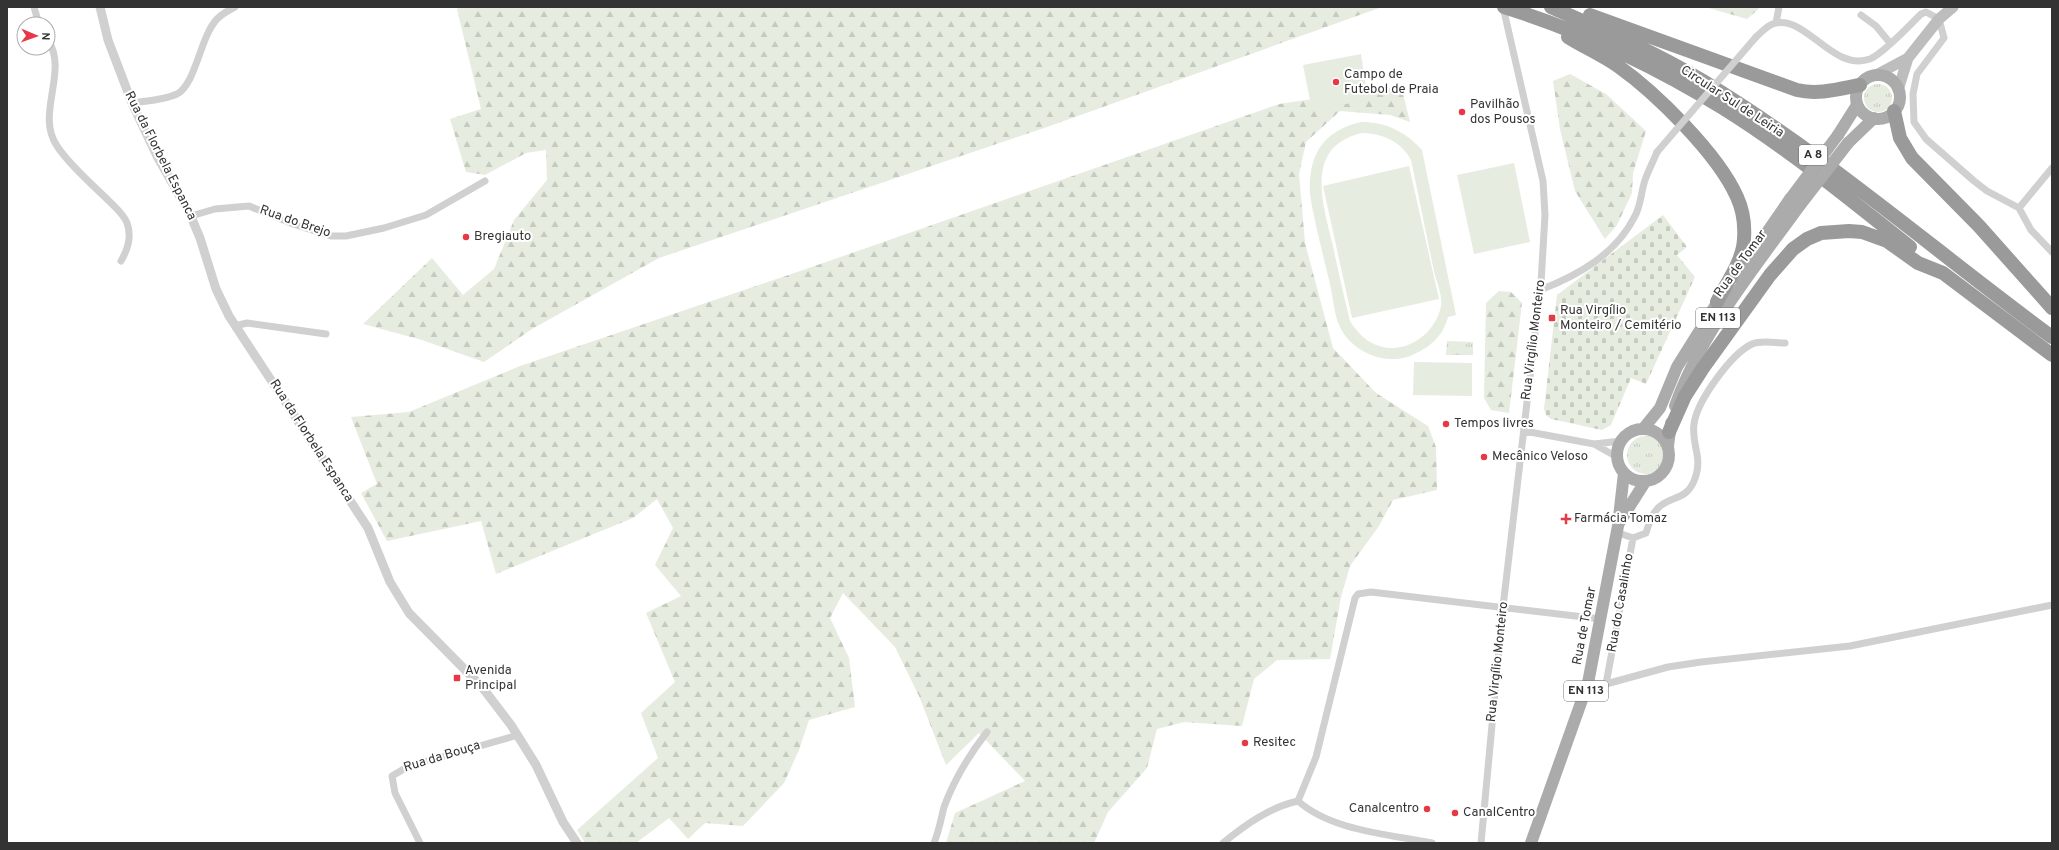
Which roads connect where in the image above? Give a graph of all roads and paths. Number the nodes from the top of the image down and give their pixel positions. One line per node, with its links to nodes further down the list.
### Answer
1 (100, 7): 19 (street, Rua da Florbela Espanca)
2 (235, 7): 19 (street)
3 (1504, 7): 9 (highway, Circular Sul de Leiria / A 8); 31 (street, Rua Virgílio Monteiro)
4 (1551, 7): 36 (highway, Circular Sul de Leiria / A 8)
5 (1570, 7): 17 (highway)
6 (1779, 7): 12 (street)
7 (1953, 7): 11 (main road)
8 (1920, 11): 11 (street); 13 (street)
9 (1526, 14): 30 (highway, Circular Sul de Leiria / A 8); 32 (highway)
10 (1860, 15): 13 (street)
11 (1939, 19): 15 (main road); 26 (street)
12 (1776, 23): 13 (street); 31 (street, bridge)
13 (1890, 43)
14 (54, 56): 29 (street)
15 (1908, 58): 16 (main road); 18 (main road)
16 (1876, 75): 17 (main road); 18 (main road)
17 (1860, 85): 20 (main road, Rua de Tomar / EN 113)
18 (1898, 90): 21 (main road)
19 (132, 103): 27 (street, Rua da Florbela Espanca)
20 (1857, 105): 22 (main road); 25 (main road, Rua de Tomar / EN 113, bridge)
21 (1894, 111): 22 (main road, Rua de Tomar / EN 113); 33 (highway)
22 (1874, 118): 25 (main road, Rua de Tomar / EN 113, bridge)
23 (2052, 168): 26 (street)
24 (485, 182): 27 (street, Rua do Brejo)
25 (1795, 202): 32 (main road, Rua de Tomar / EN 113); 41 (main road, Rua de Tomar / EN 113)
26 (2019, 208): 28 (street)
27 (191, 216): 34 (street, Rua da Florbela Espanca)
28 (2052, 252)
29 (121, 261)
30 (1944, 273): 38 (highway, A 8); 41 (highway)
31 (1540, 290): 40 (street, Rua Virgílio Monteiro)
32 (1717, 302): 39 (main road, Rua de Tomar / EN 113)
33 (2052, 308)
34 (235, 326): 35 (street); 56 (street, Rua da Florbela Espanca)
35 (326, 334)
36 (2052, 337)
37 (1785, 344): 49 (street)
38 (2052, 355)
39 (1643, 429): 42 (main road, Rua de Tomar / EN 113); 44 (main road)
40 (1524, 431): 43 (street); 51 (street, Rua Virgílio Monteiro)
41 (1669, 432): 44 (main road, Rua de Tomar / EN 113)
42 (1621, 441): 43 (street); 45 (main road)
43 (1594, 444): 45 (street)
44 (1668, 446): 47 (main road, Rua de Tomar / EN 113)
45 (1617, 457): 46 (main road)
46 (1624, 473): 47 (main road); 48 (main road, Rua de Tomar / EN 113)
47 (1645, 482): 48 (main road, Rua de Tomar / EN 113)
48 (1617, 529): 49 (street, Rua do Casalinho); 52 (main road, Rua de Tomar / EN 113)
49 (1633, 538): 54 (street, Rua do Casalinho)
50 (2052, 605): 54 (street)
51 (1503, 607): 52 (street); 57 (street); 63 (street, Rua Virgílio Monteiro)
52 (1601, 620): 53 (main road, Rua de Tomar / EN 113)
53 (1588, 683): 54 (street); 64 (main road, Rua de Tomar / EN 113)
54 (1606, 684)
55 (986, 732): 60 (street)
56 (518, 735): 58 (street, Rua da Bouça); 59 (street, Rua da Florbela Espanca)
57 (1298, 801): 61 (street); 62 (street)
58 (420, 843)
59 (577, 843)
60 (934, 843)
61 (1223, 843)
62 (1432, 843)
63 (1481, 843)
64 (1531, 843)

